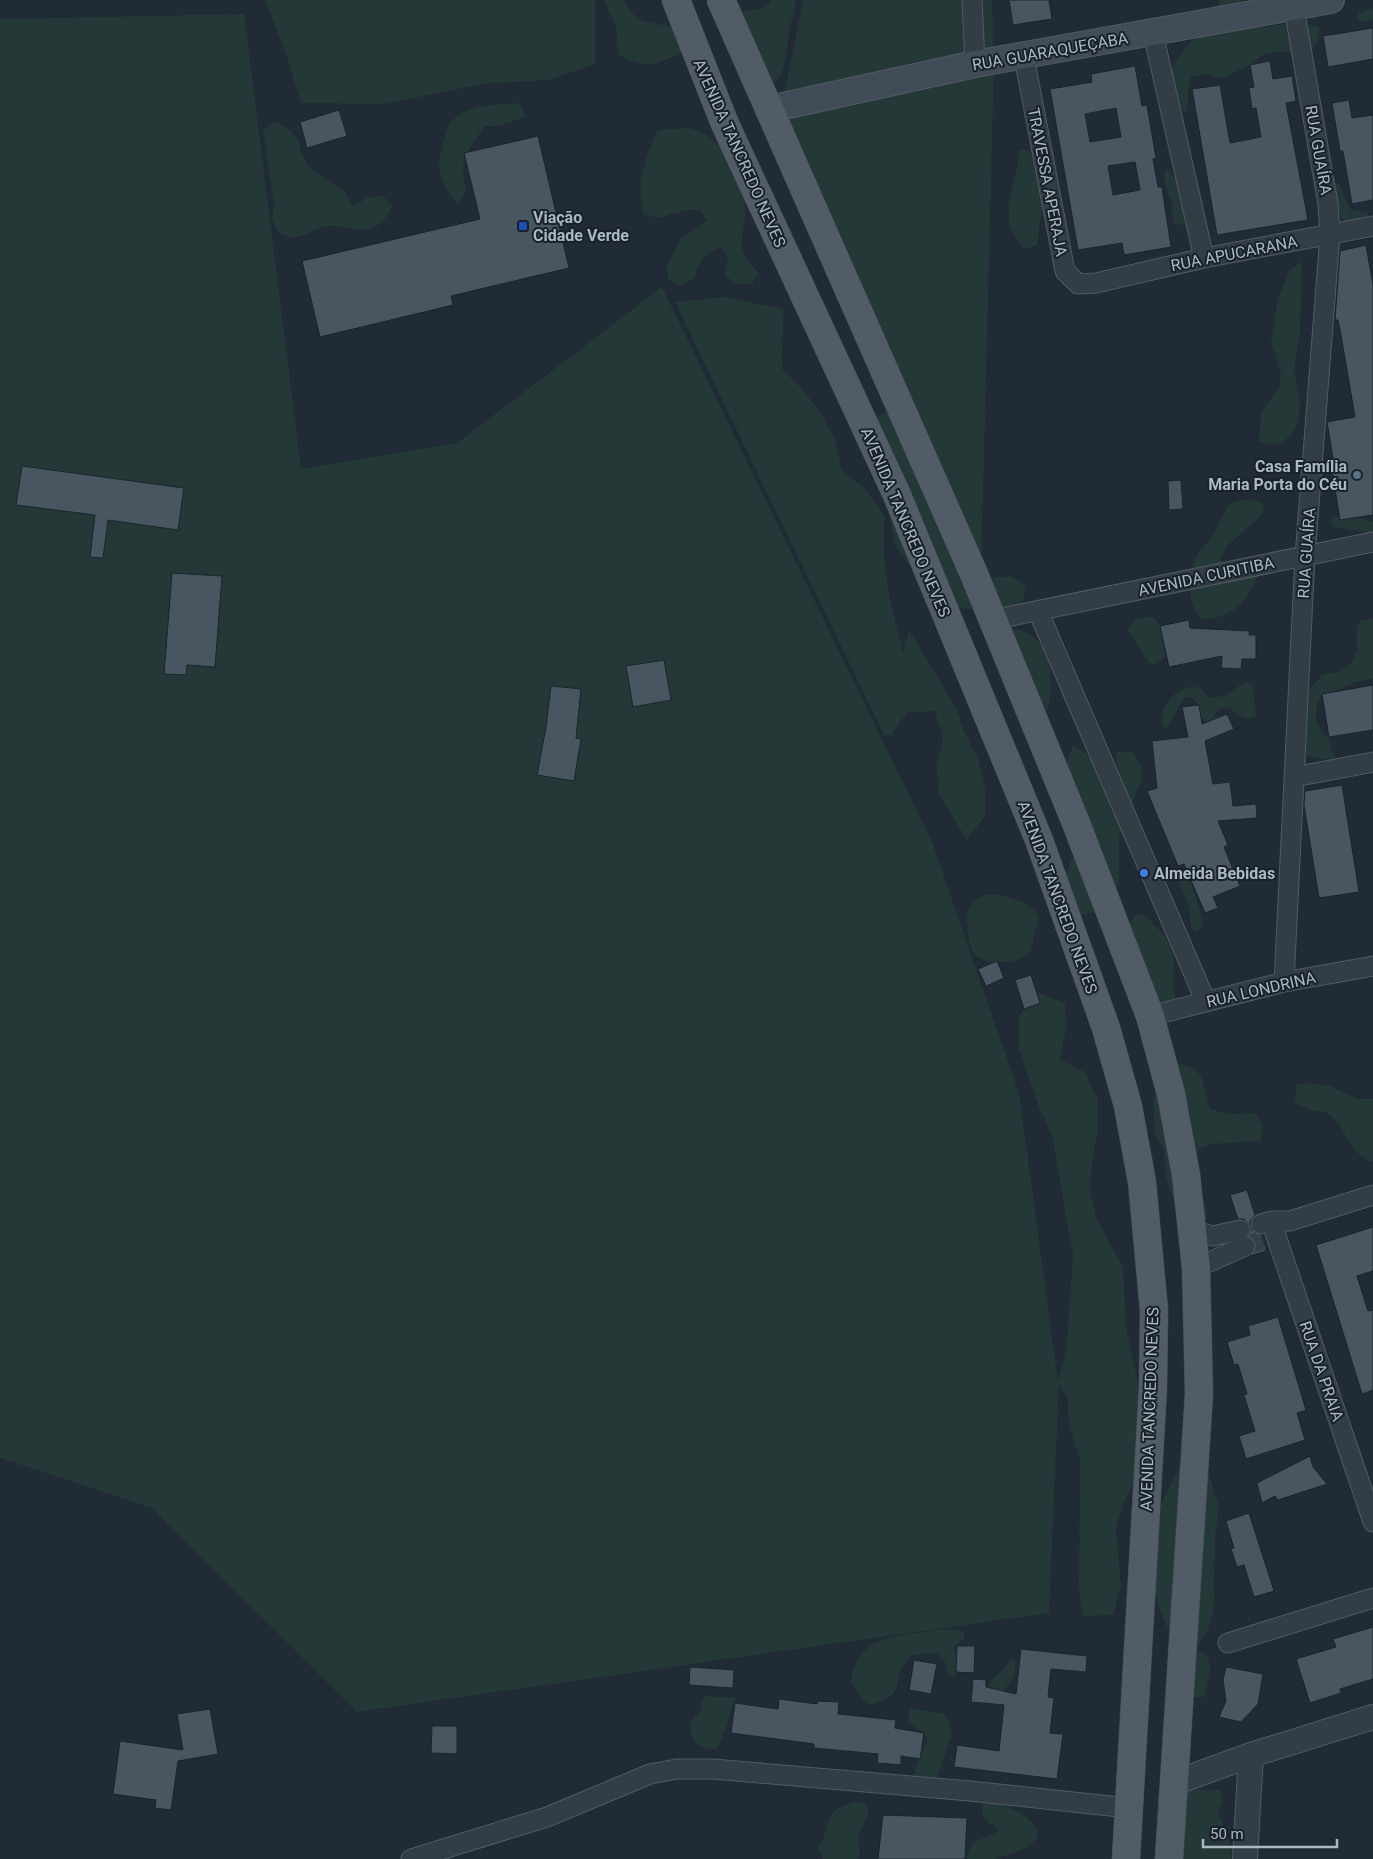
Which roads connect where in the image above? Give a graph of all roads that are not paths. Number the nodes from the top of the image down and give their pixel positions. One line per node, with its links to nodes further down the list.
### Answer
1 (676, 0): 15 (main road, AVENIDA TANCREDO NEVES)
2 (713, 0): 8 (main road)
3 (721, 0): 8 (main road)
4 (972, 0): 10 (street)
5 (1331, 0): 6 (main road, RUA GUARAQUEÇABA)
6 (1294, 8): 7 (main road, RUA GUARAQUEÇABA); 14 (street, RUA GUAÍRA)
7 (1153, 33): 9 (main road, RUA GUARAQUEÇABA); 16 (street)
8 (738, 42): 11 (main road)
9 (1024, 57): 10 (main road, RUA GUARAQUEÇABA); 17 (street, TRAVESSA APERAJA)
10 (976, 64): 11 (main road, RUA GUARAQUEÇABA)
11 (770, 109): 13 (main road)
12 (1373, 226): 14 (street, RUA APUCARANA)
13 (822, 230): 15 (main road); 21 (main road)
14 (1330, 235): 16 (street, RUA APUCARANA); 19 (street, RUA GUAÍRA)
15 (782, 248): 37 (main road, AVENIDA TANCREDO NEVES)
16 (1204, 258): 17 (street, RUA APUCARANA)
17 (1096, 283)
18 (1373, 542): 19 (street, AVENIDA CURITIBA)
19 (1305, 556): 20 (street, AVENIDA CURITIBA); 23 (street, RUA GUAÍRA)
20 (1038, 611): 21 (street, AVENIDA CURITIBA); 26 (street)
21 (992, 620): 27 (main road)
22 (1373, 762): 23 (street)
23 (1294, 777): 25 (street, RUA GUAÍRA)
24 (1373, 966): 25 (street, RUA LONDRINA)
25 (1284, 982): 26 (street, RUA LONDRINA)
26 (1206, 1002): 27 (street, RUA LONDRINA)
27 (1150, 1016): 29 (main road)
28 (1373, 1195): 31 (street, RUA DA PRAIA)
29 (1192, 1230): 30 (main road); 30 (street)
30 (1196, 1268): 36 (main road)
31 (1373, 1522)
32 (1373, 1598): 33 (street)
33 (1228, 1643)
34 (1373, 1717): 35 (street)
35 (1251, 1755): 36 (street); 41 (street)
36 (1174, 1783): 40 (main road)
37 (1130, 1808): 38 (street); 39 (main road, AVENIDA TANCREDO NEVES)
38 (411, 1859)
39 (1126, 1859)
40 (1170, 1859)
41 (1245, 1859)

